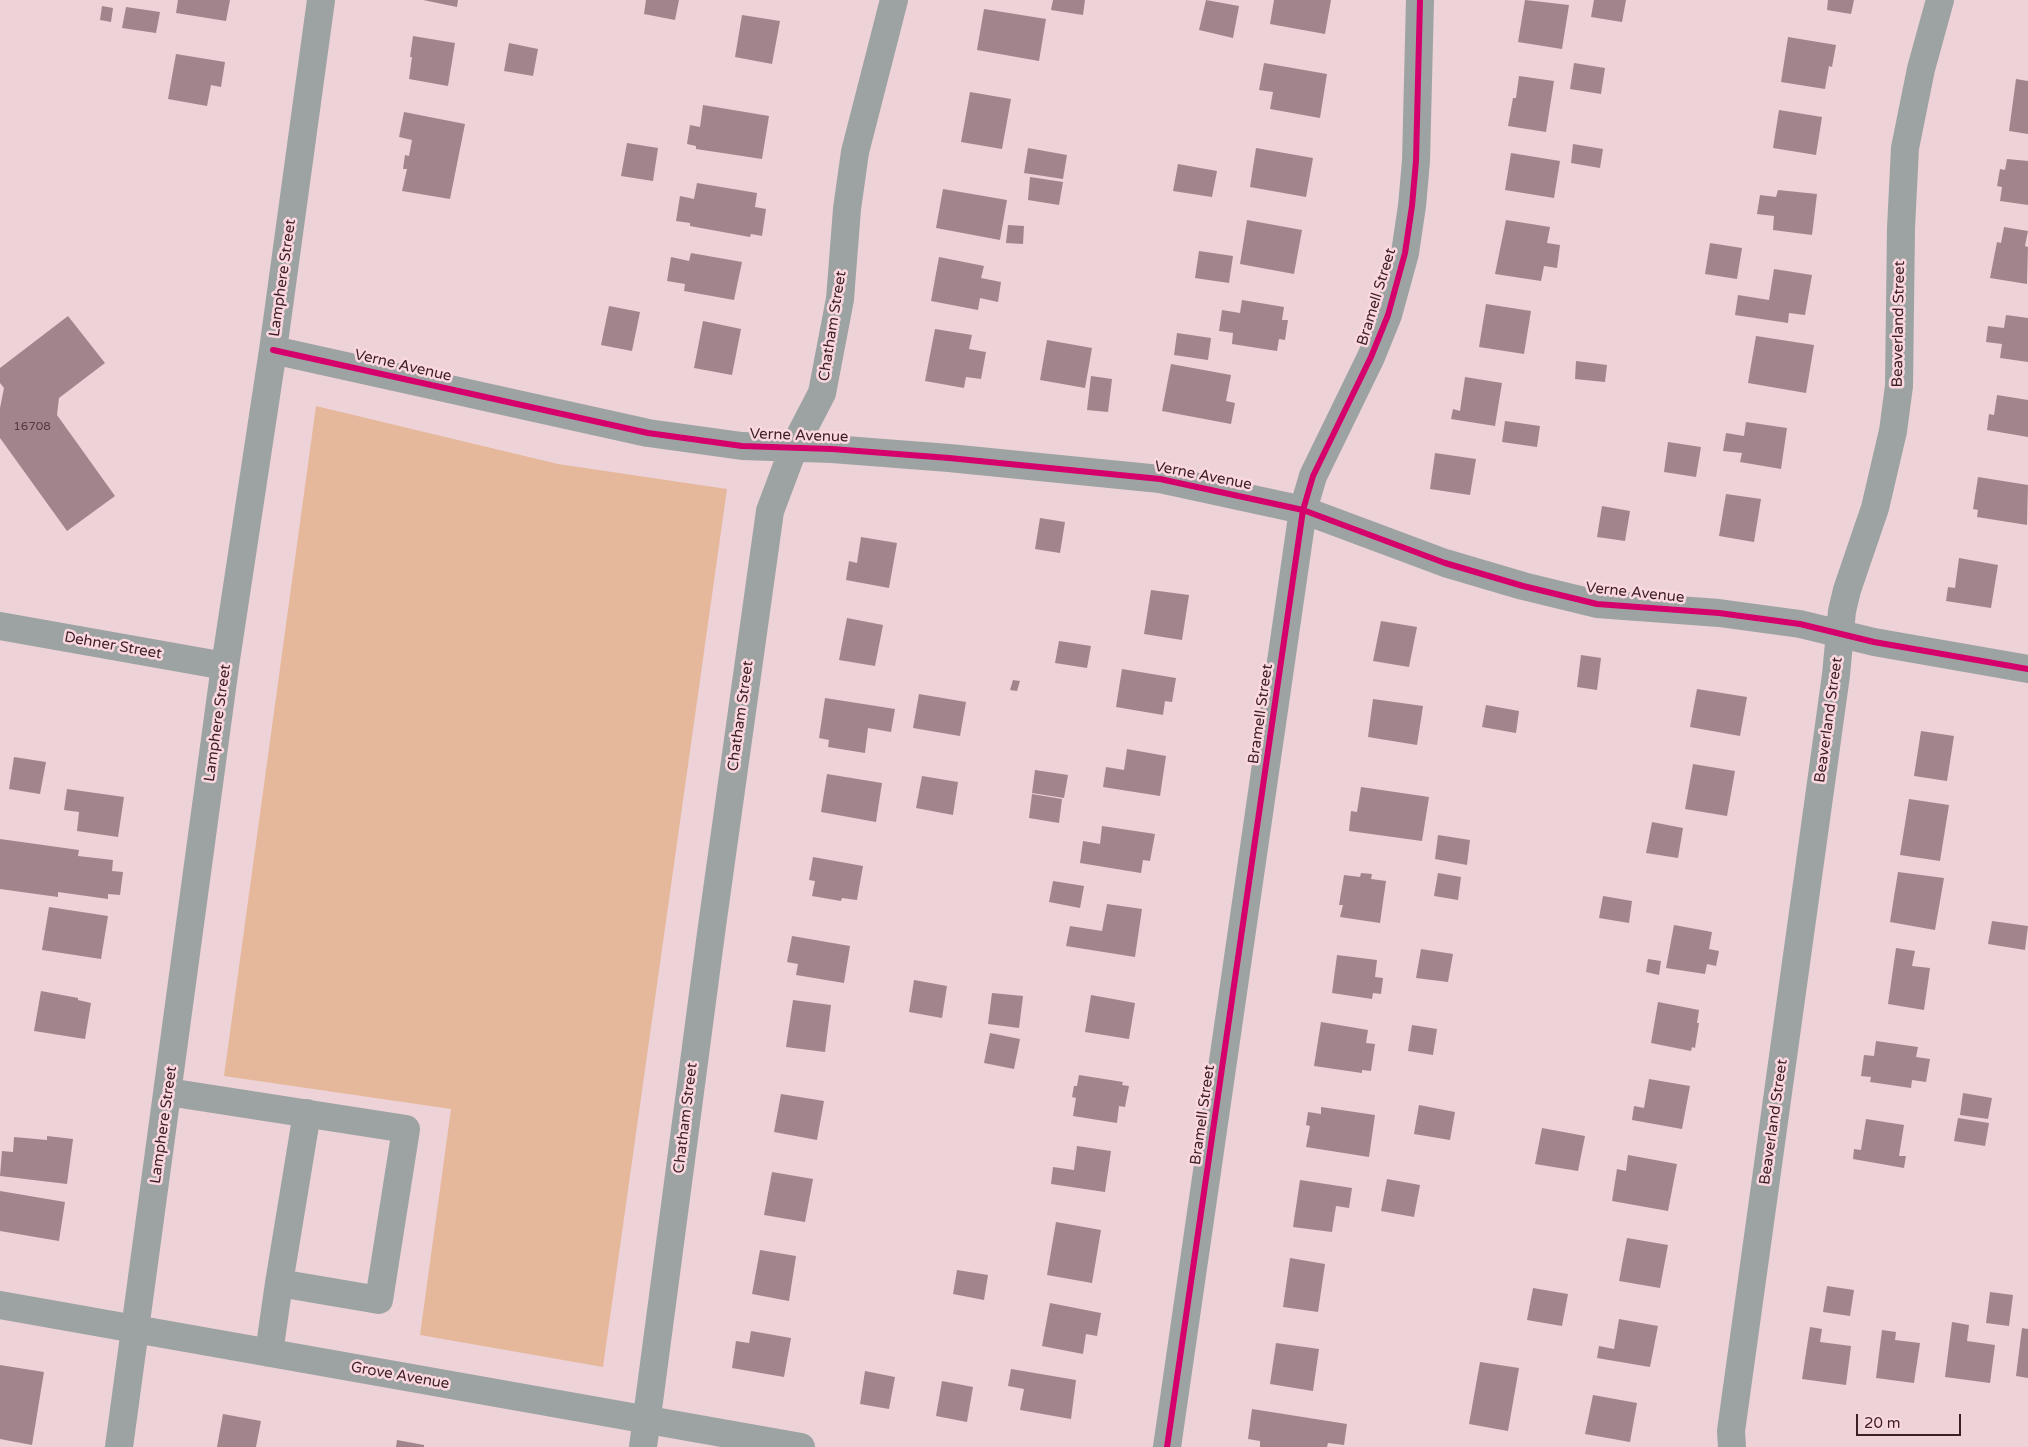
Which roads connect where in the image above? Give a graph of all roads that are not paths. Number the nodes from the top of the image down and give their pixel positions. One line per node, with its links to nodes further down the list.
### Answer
1 (321, 0): 5 (street, Lamphere Street)
2 (894, 0): 6 (street, Chatham Street)
3 (1420, 0): 7 (street, Bramell Street)
4 (1940, 0): 9 (street, Beaverland Street)
5 (273, 350): 6 (street, Verne Avenue); 10 (street, Lamphere Street)
6 (794, 446): 7 (street, Verne Avenue); 18 (street, Chatham Street)
7 (1303, 510): 9 (street, Verne Avenue); 21 (street, Bramell Street)
8 (0, 626): 10 (street, Dehner Street)
9 (1840, 633): 11 (street, Verne Avenue); 22 (street, Beaverland Street)
10 (225, 666): 12 (street, Lamphere Street)
11 (2028, 669)
12 (168, 1092): 13 (street); 16 (street, Lamphere Street)
13 (307, 1113): 14 (street); 14 (street)
14 (279, 1283): 17 (street)
15 (0, 1305): 16 (street, Grove Avenue)
16 (136, 1329): 17 (street, Grove Avenue); 19 (street, Lamphere Street)
17 (269, 1353): 18 (street, Grove Avenue)
18 (644, 1434): 20 (street, Grove Avenue)
19 (119, 1447)
20 (801, 1447)
21 (1167, 1447)
22 (1732, 1447)

